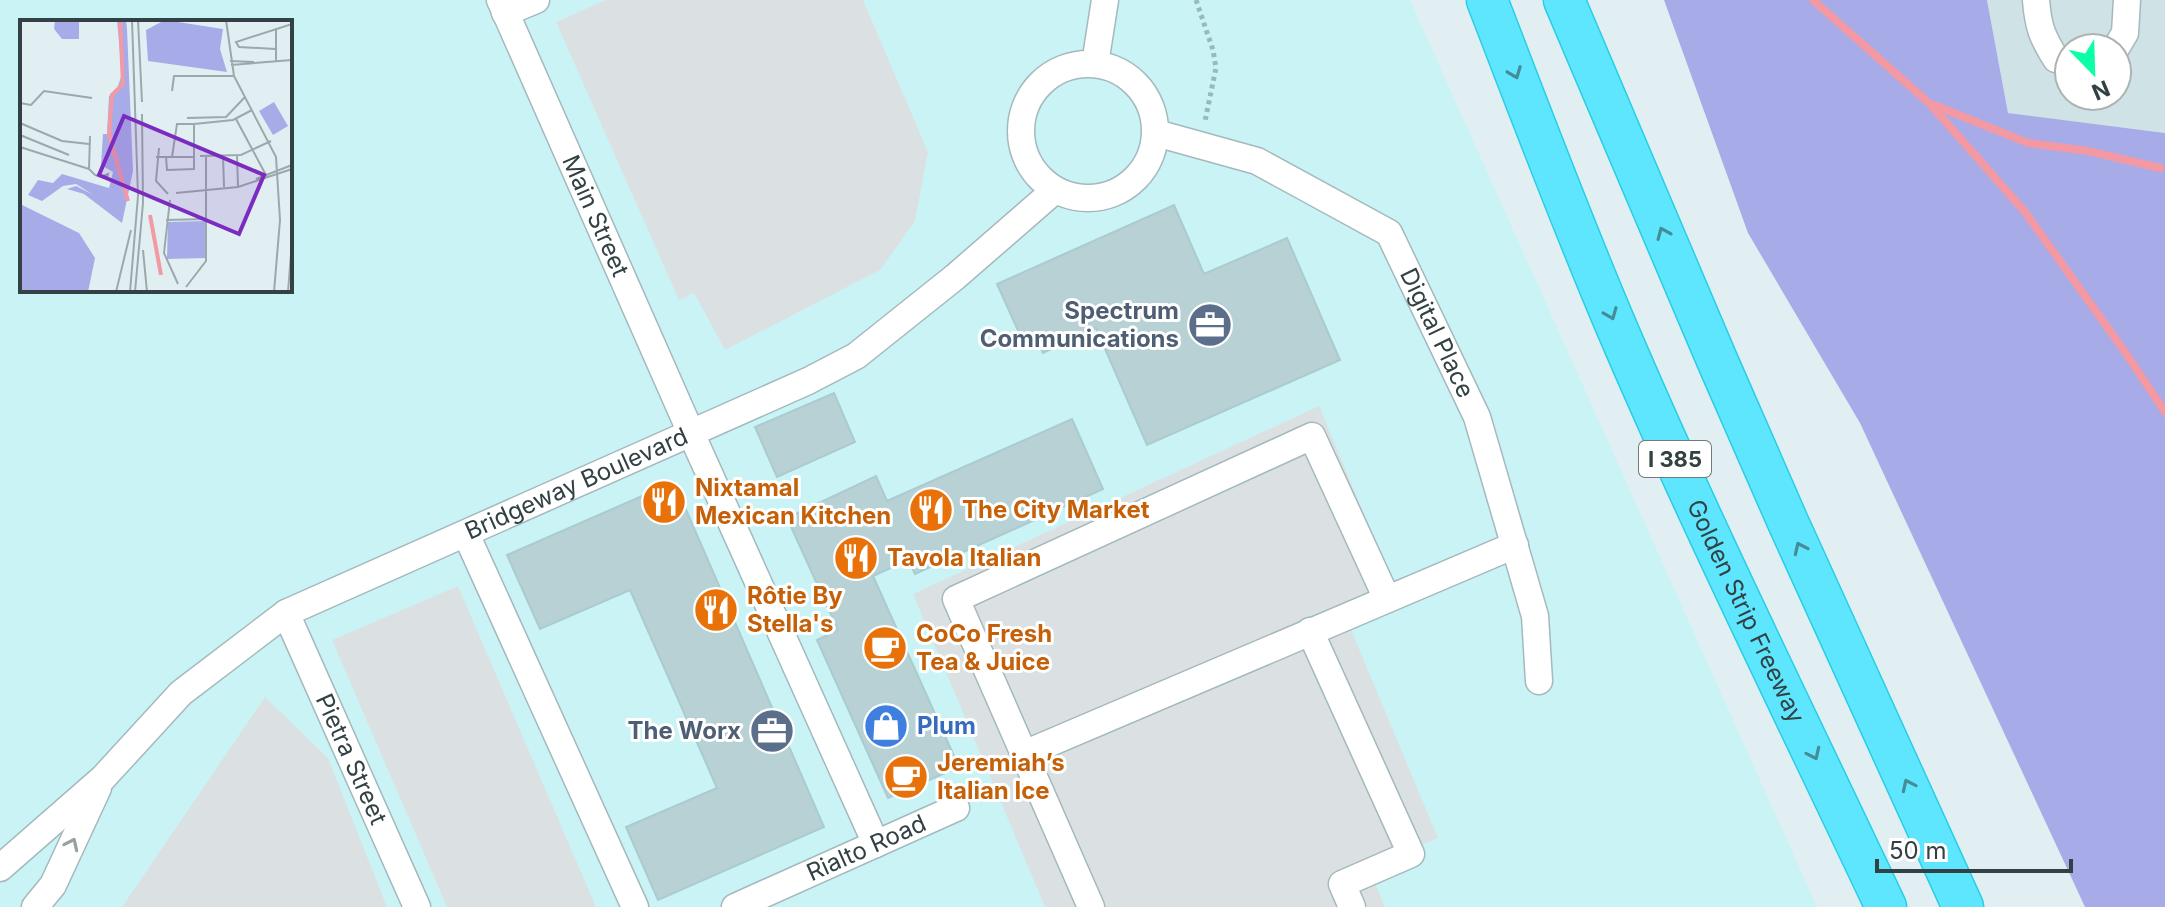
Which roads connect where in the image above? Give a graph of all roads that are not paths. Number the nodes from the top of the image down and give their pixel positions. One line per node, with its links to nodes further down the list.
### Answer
1 (536, 0): 8 (street)
2 (1105, 0): 11 (street)
3 (1487, 0): 33 (highway, Golden Strip Freeway / I 385, one-way to 33)
4 (1564, 0): 12 (highway)
5 (1595, 0): 12 (highway)
6 (2036, 0): 10 (street)
7 (2127, 0): 9 (street)
8 (502, 7): 15 (street, Main Street)
9 (2125, 32)
10 (2053, 54)
11 (1095, 64): 13 (street); 14 (street)
12 (1602, 88): 34 (highway, one-way to 12)
13 (1156, 133): 14 (street); 17 (street, Digital Place)
14 (1055, 190): 15 (street, Bridgeway Boulevard)
15 (691, 433): 16 (street, Bridgeway Boulevard); 25 (street, Main Street)
16 (466, 534): 19 (street, Bridgeway Boulevard); 29 (street)
17 (1515, 545): 18 (street); 21 (street, Digital Place)
18 (1387, 599): 20 (street); 22 (street)
19 (286, 613): 23 (street, Bridgeway Boulevard); 28 (street, Pietra Street)
20 (1310, 631): 22 (street); 32 (street)
21 (1539, 681)
22 (1024, 754): 31 (street)
23 (103, 778): 26 (street, Bridgeway Boulevard); 27 (street, Bridgeway Boulevard, one-way to 23)
24 (956, 808): 25 (street, Rialto Road)
25 (876, 844): 30 (street, Rialto Road)
26 (0, 868)
27 (35, 907)
28 (417, 907)
29 (635, 907)
30 (735, 907)
31 (1091, 907)
32 (1352, 907)
33 (1886, 907)
34 (1963, 907)

